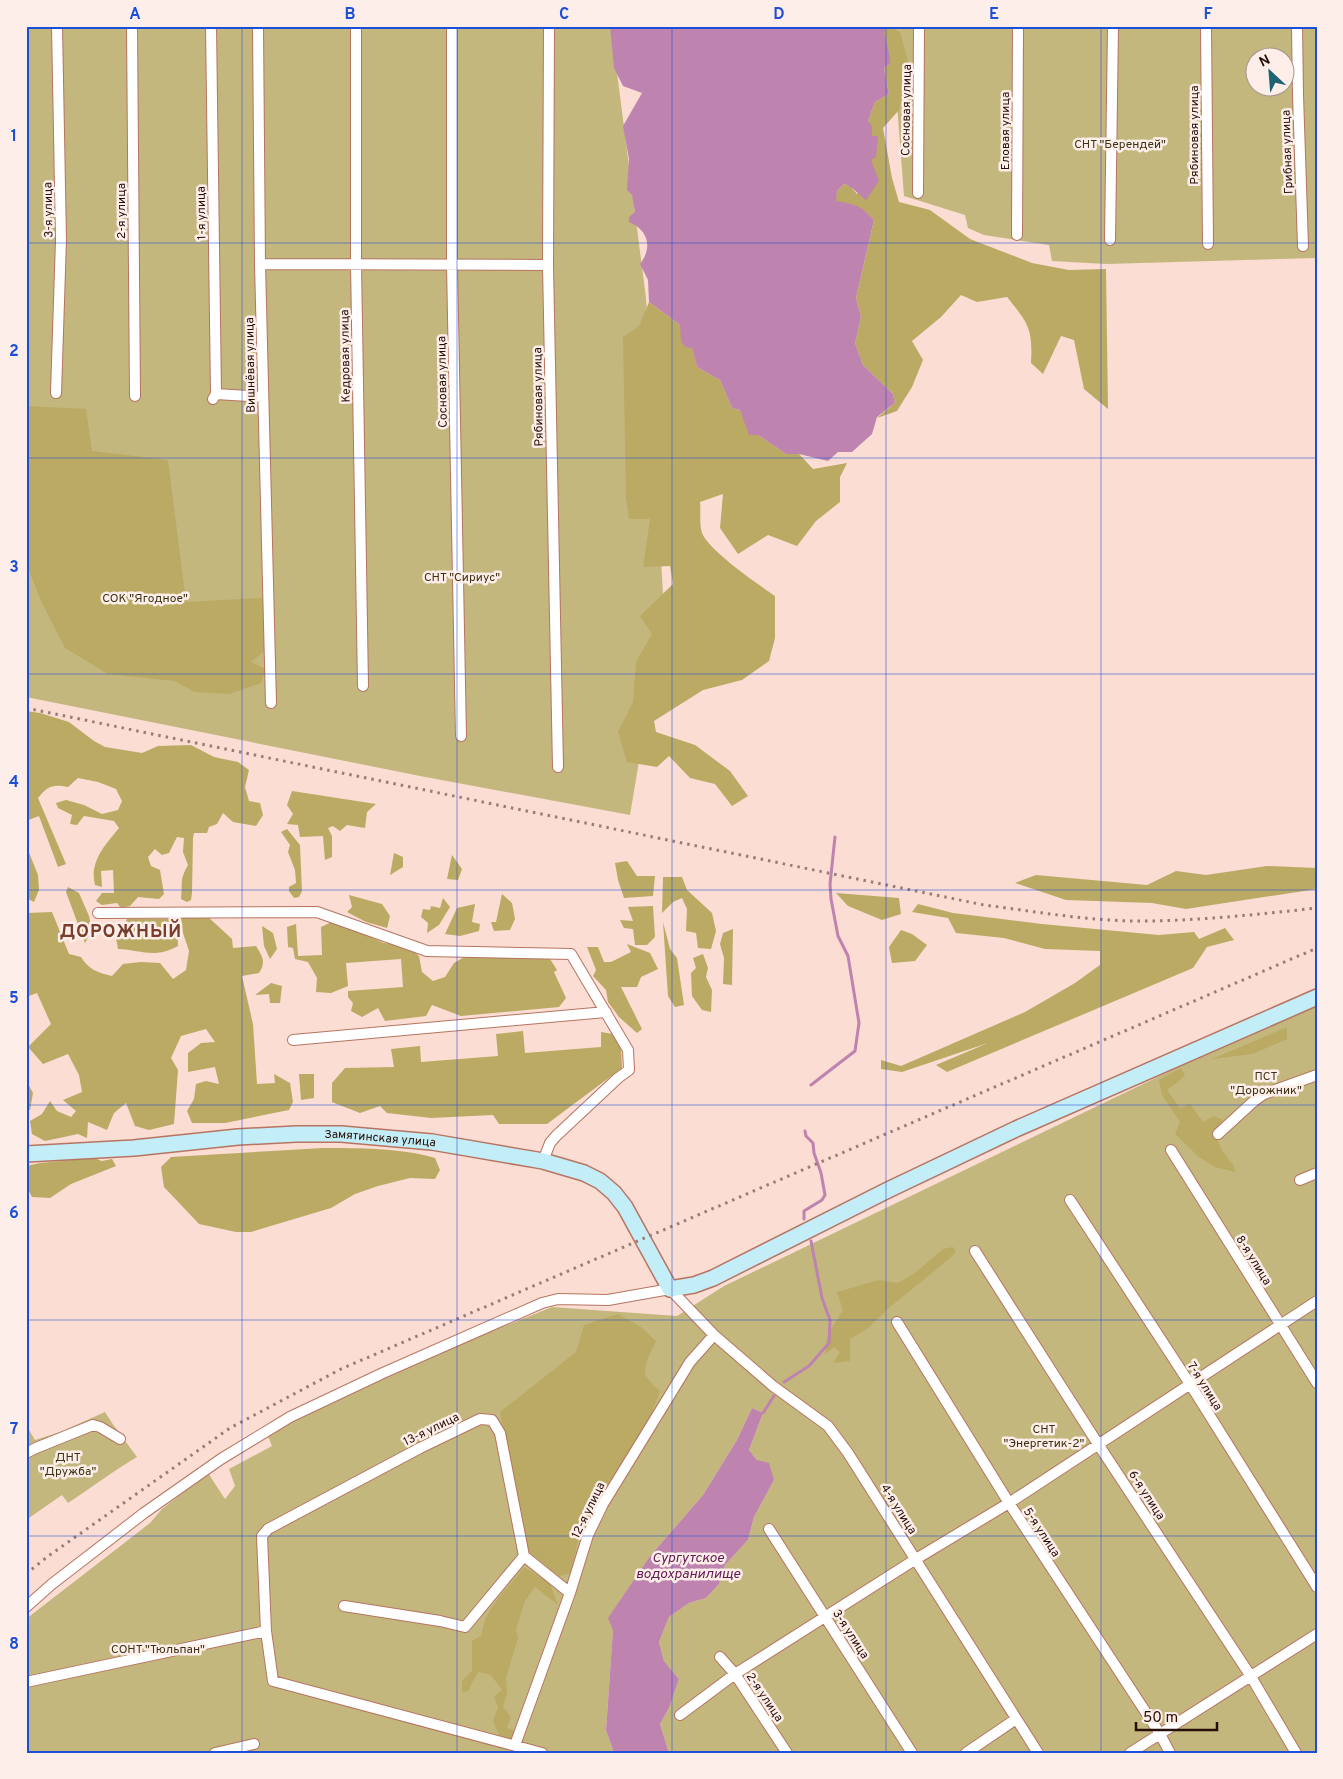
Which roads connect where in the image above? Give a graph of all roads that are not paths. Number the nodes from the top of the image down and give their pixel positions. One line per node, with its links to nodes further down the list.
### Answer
1 (57, 26): 22 (street, 3-я улица)
2 (132, 26): 23 (street, 2-я улица)
3 (211, 26): 24 (street, 1-я улица)
4 (258, 26): 19 (street, Вишнёвая улица)
5 (356, 26): 18 (street, Кедровая улица)
6 (452, 26): 20 (street, Сосновая улица)
7 (549, 26): 21 (street, Рябиновая улица)
8 (919, 26): 13 (street, Сосновая улица)
9 (1018, 26): 14 (street, Еловая улица)
10 (1113, 26): 15 (street)
11 (1206, 26): 16 (street, Рябиновая улица)
12 (1297, 26): 17 (street, Грибная улица)
13 (918, 193)
14 (1017, 235)
15 (1110, 240)
16 (1208, 244)
17 (1304, 246)
18 (356, 263): 19 (street); 20 (street); 25 (street, Кедровая улица)
19 (260, 264): 24 (street, Вишнёвая улица)
20 (452, 264): 21 (street); 27 (street, Сосновая улица)
21 (548, 265): 28 (street, Рябиновая улица)
22 (56, 392)
23 (135, 396)
24 (263, 397): 26 (street, Вишнёвая улица)
25 (363, 686)
26 (271, 702)
27 (460, 736)
28 (558, 767)
29 (98, 913): 31 (street)
30 (1317, 997): 42 (street)
31 (606, 1012): 32 (street); 37 (street)
32 (293, 1040)
33 (1317, 1075): 34 (street)
34 (1218, 1134)
35 (1171, 1150): 45 (street, 8-я улица)
36 (26, 1154): 37 (street, Замятинская улица)
37 (543, 1161): 42 (street, Замятинская улица)
38 (1317, 1173): 39 (street)
39 (1300, 1180)
40 (1070, 1200): 48 (street, 7-я улица)
41 (976, 1251): 50 (street, 6-я улица)
42 (670, 1289): 46 (street, 4-я улица); 59 (street)
43 (1317, 1301): 45 (street)
44 (897, 1322): 52 (street, 5-я улица)
45 (1280, 1324): 47 (street, 8-я улица); 48 (street)
46 (714, 1334): 55 (street, 4-я улица); 57 (street, 12-я улица)
47 (1317, 1383)
48 (1190, 1384): 50 (street); 56 (street, 7-я улица)
49 (120, 1439): 51 (street)
50 (1098, 1444): 52 (street); 65 (street, 6-я улица)
51 (26, 1453)
52 (1009, 1503): 55 (street); 69 (street, 5-я улица)
53 (769, 1529): 60 (street, 3-я улица)
54 (524, 1556): 57 (street); 58 (street); 61 (street, 13-я улица)
55 (916, 1559): 60 (street); 68 (street, 4-я улица)
56 (1317, 1587)
57 (570, 1593): 71 (street, 12-я улица)
58 (344, 1606)
59 (26, 1607)
60 (825, 1616): 64 (street); 75 (street, 3-я улица)
61 (266, 1631): 66 (street); 71 (street)
62 (1317, 1634): 65 (street)
63 (720, 1657): 64 (street, 2-я улица)
64 (735, 1674): 67 (street); 74 (street, 2-я улица)
65 (1250, 1675): 69 (street); 80 (street, 6-я улица)
66 (26, 1682)
67 (680, 1715)
68 (1016, 1719): 76 (street); 77 (street, 4-я улица)
69 (1160, 1734): 78 (street); 79 (street, 5-я улица)
70 (254, 1744): 72 (street)
71 (515, 1745): 73 (street)
72 (215, 1753)
73 (542, 1753)
74 (787, 1753)
75 (912, 1753)
76 (966, 1753)
77 (1038, 1753)
78 (1130, 1753)
79 (1170, 1753)
80 (1296, 1753)

